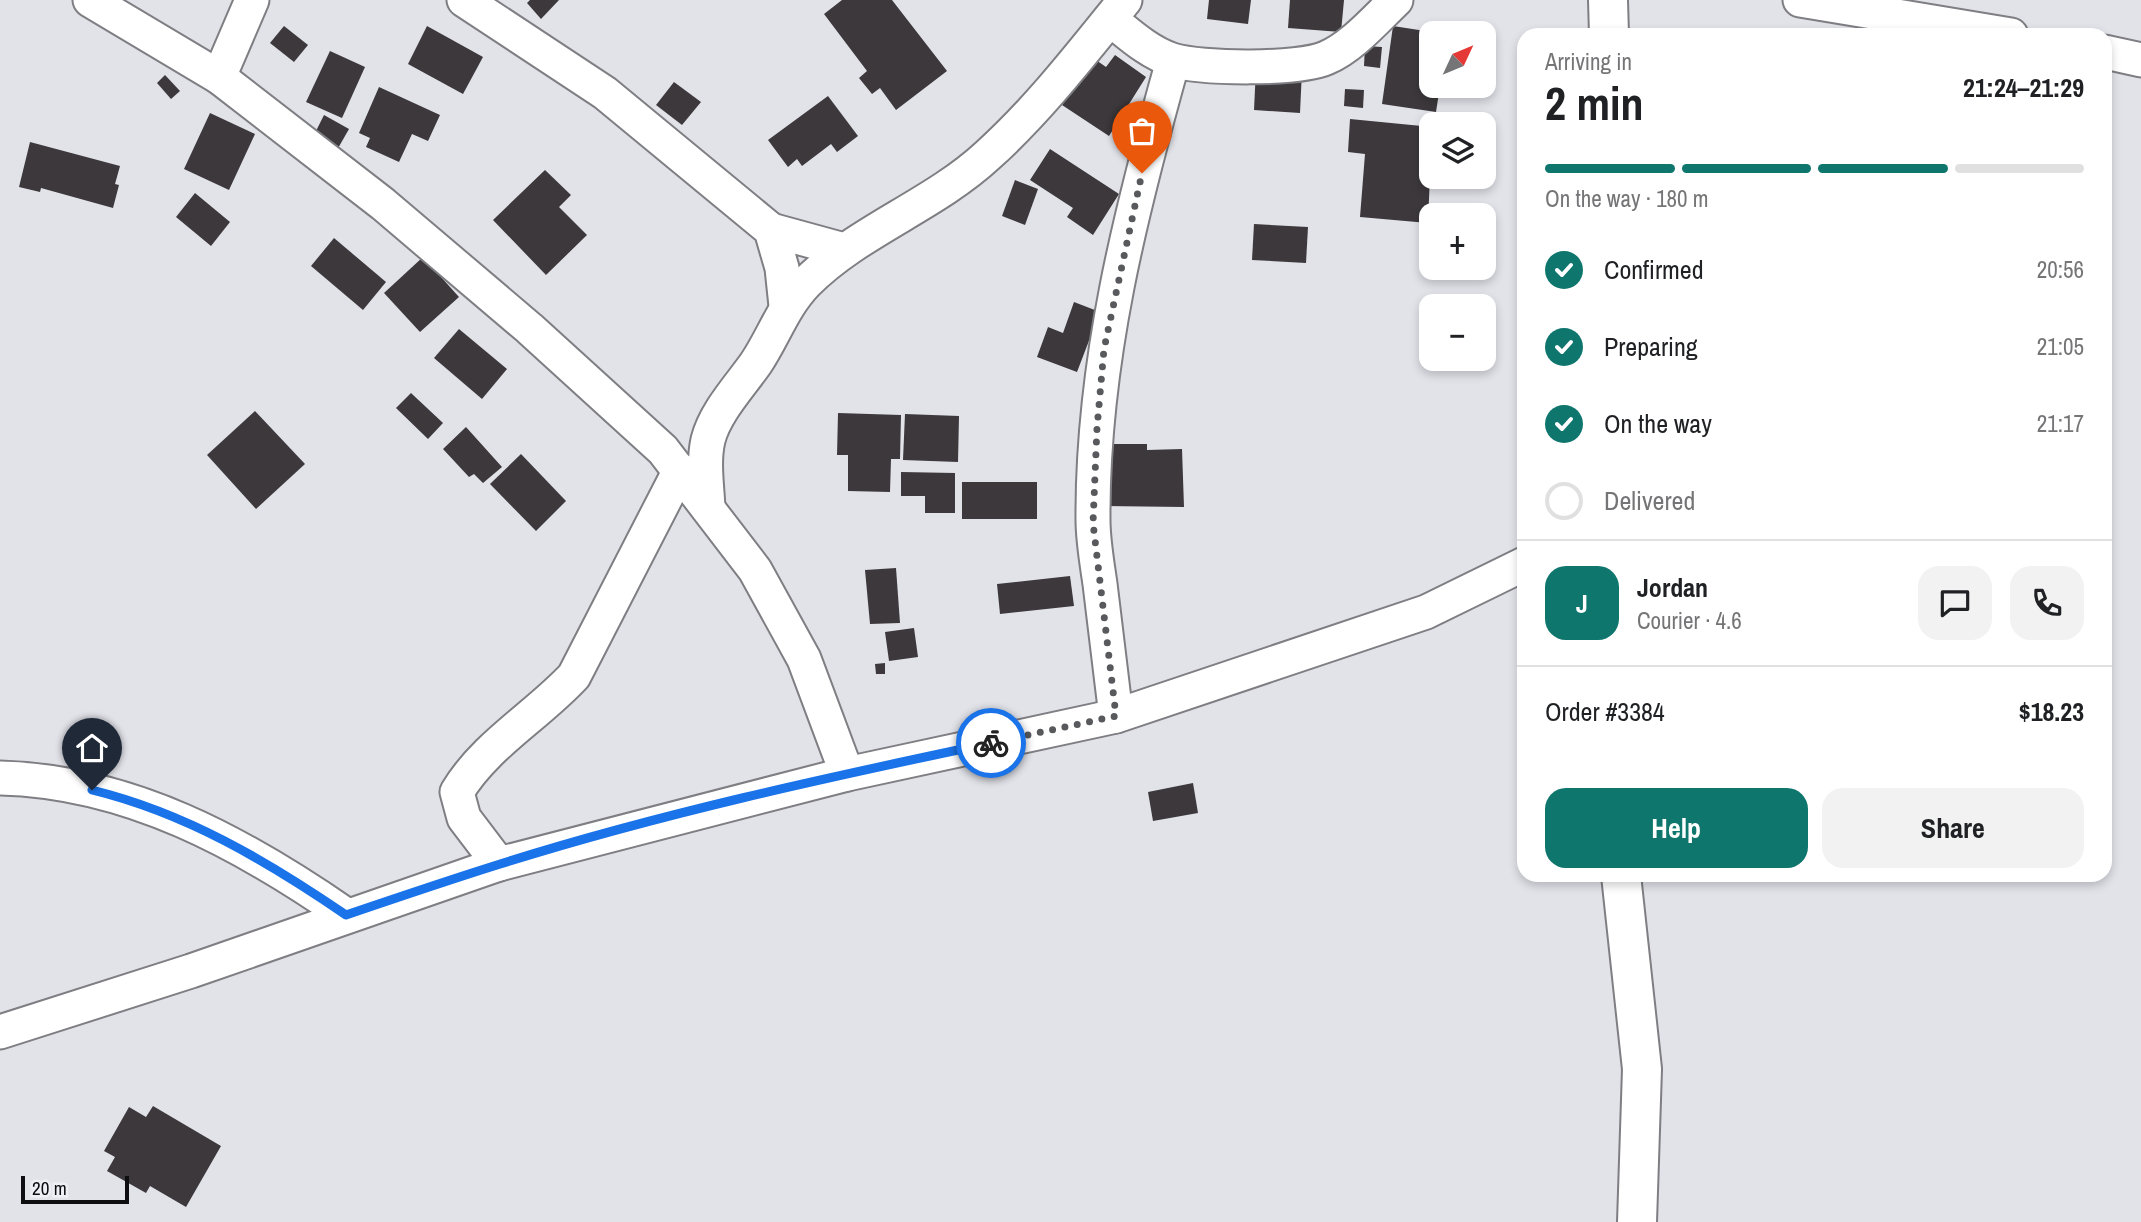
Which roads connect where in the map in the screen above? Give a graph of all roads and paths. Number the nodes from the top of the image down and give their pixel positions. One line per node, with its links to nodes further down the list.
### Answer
1 (90, 0): 13 (street)
2 (252, 0): 13 (street)
3 (464, 0): 14 (street)
4 (1396, 0): 12 (street)
5 (1608, 0): 8 (main road)
6 (1800, 0): 9 (street)
7 (1118, 9): 12 (street); 15 (street)
8 (1609, 28)
9 (1969, 28)
10 (2112, 54): 11 (street)
11 (2141, 60)
12 (1174, 61): 21 (street)
13 (219, 77): 18 (street)
14 (771, 230): 15 (street); 16 (street)
15 (844, 250): 16 (street)
16 (786, 306): 17 (street)
17 (709, 439): 18 (street); 19 (street)
18 (671, 460): 19 (street); 24 (street)
19 (708, 508): 22 (street)
20 (1517, 567): 21 (street)
21 (1116, 716): 22 (street)
22 (847, 774): 24 (street)
23 (0, 778): 26 (street)
24 (499, 864): 26 (street)
25 (1622, 882): 28 (main road)
26 (346, 915): 27 (street)
27 (0, 1032)
28 (1637, 1222)

